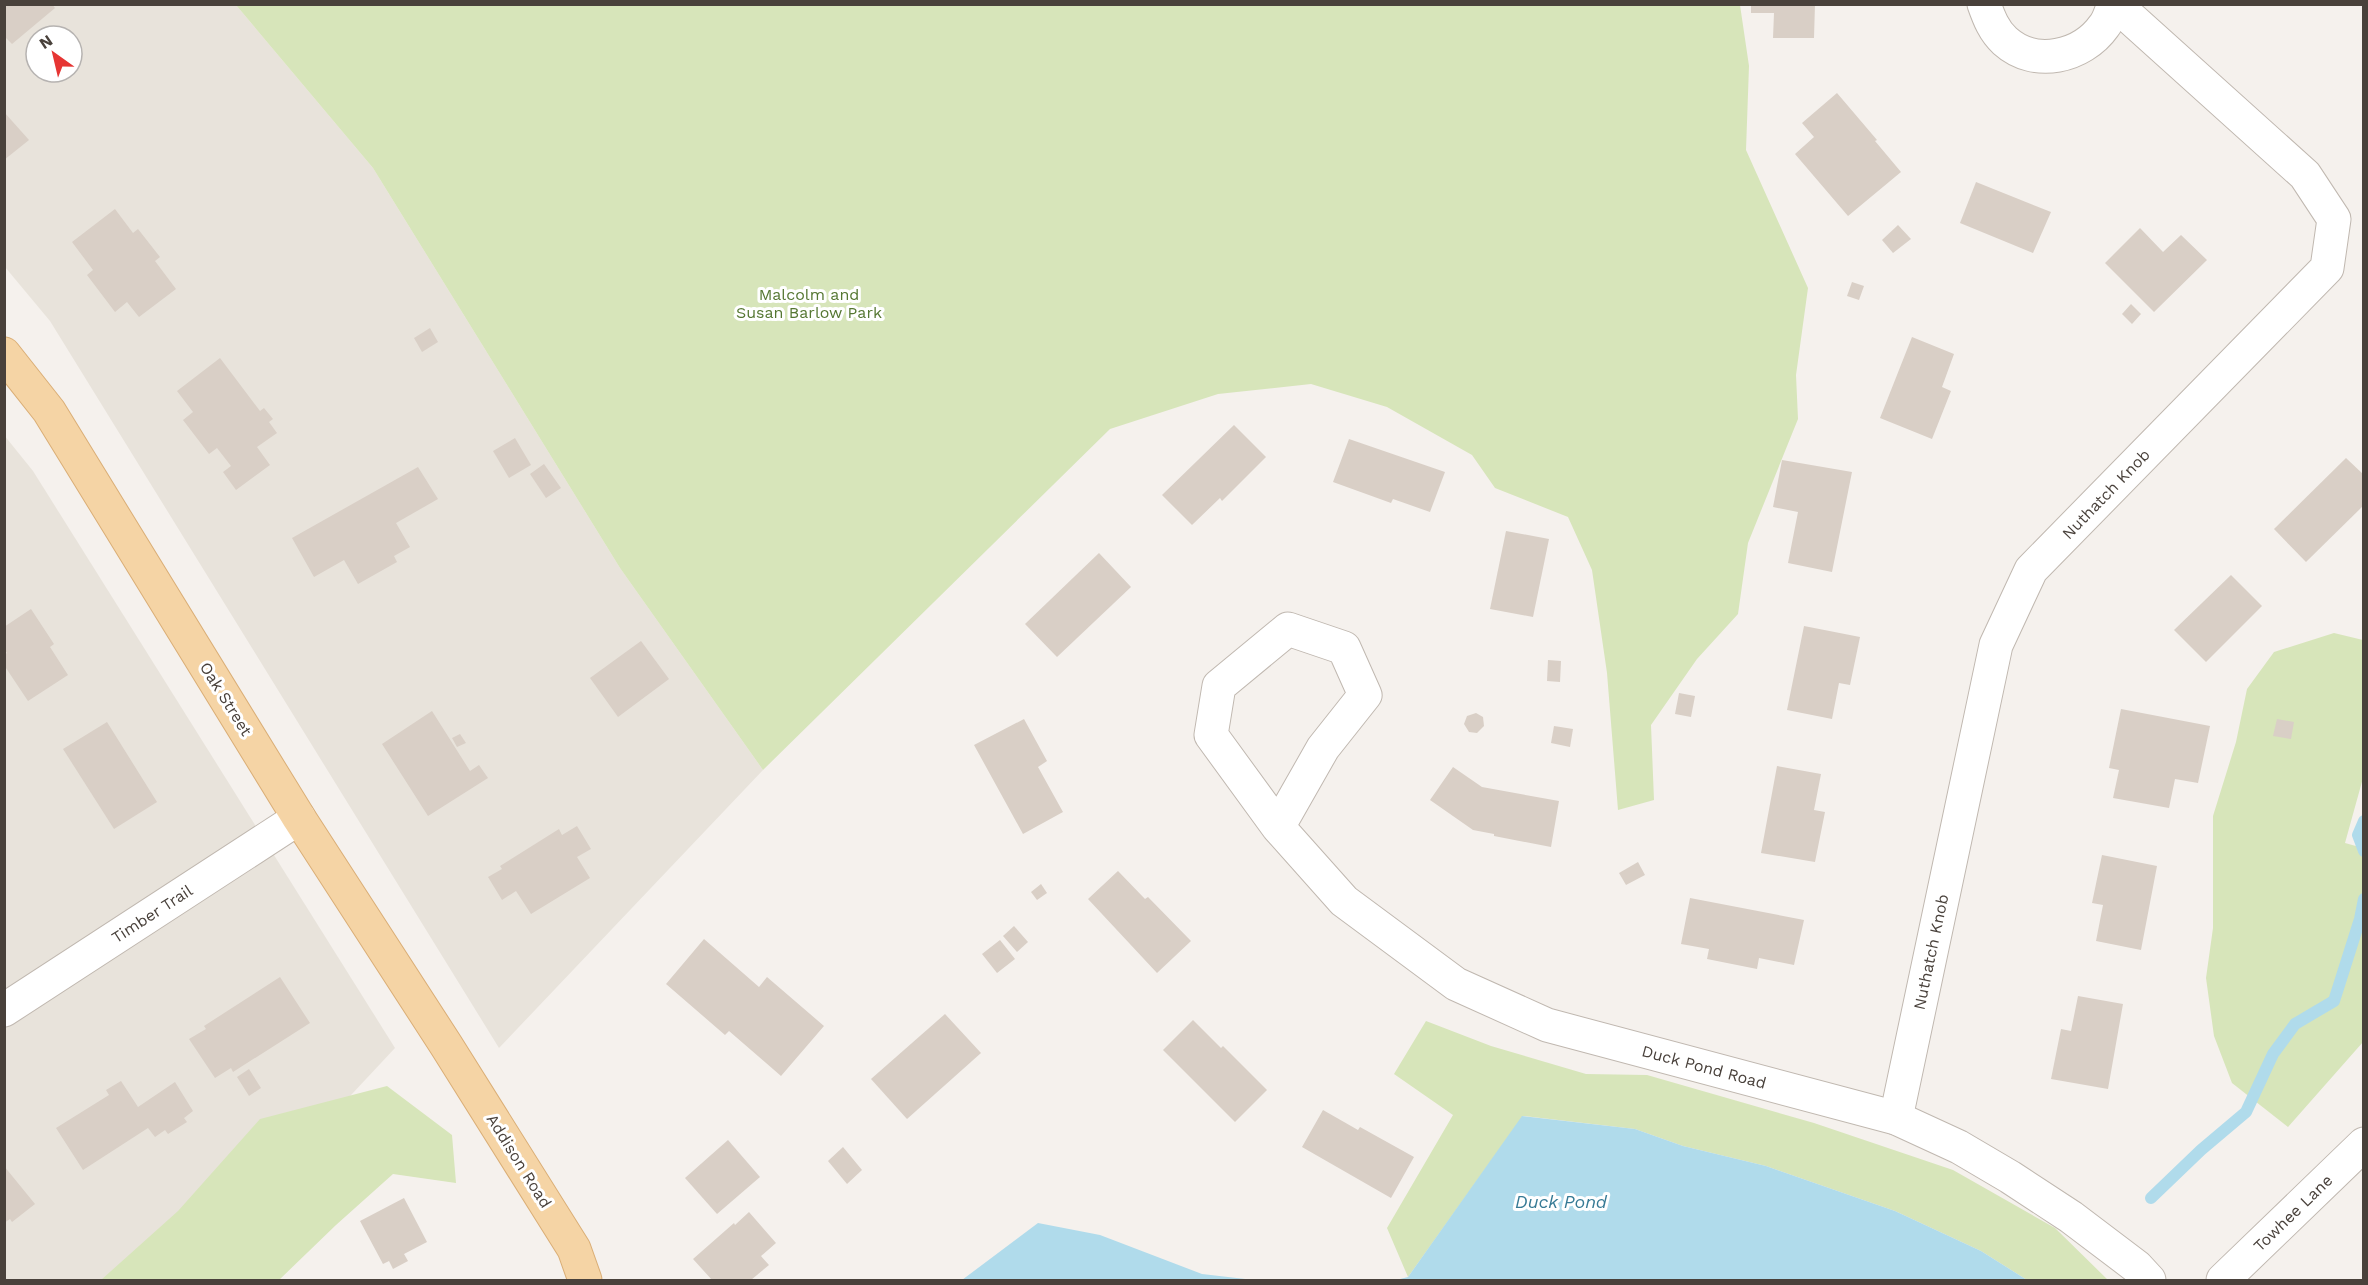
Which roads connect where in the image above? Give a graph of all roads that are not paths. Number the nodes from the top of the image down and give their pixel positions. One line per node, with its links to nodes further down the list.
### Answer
1 (1984, 4): 2 (street, Nuthatch Knob)
2 (2114, 4): 8 (street, Nuthatch Knob)
3 (4, 354): 4 (main road, Oak Street)
4 (299, 818): 6 (street, Timber Trail); 7 (main road, Oak Street)
5 (1278, 827): 5 (street, Duck Pond Road); 8 (street, Duck Pond Road)
6 (4, 1010)
7 (446, 1045): 10 (main road, Addison Road)
8 (1896, 1118): 11 (street, Duck Pond Road)
9 (2364, 1144): 12 (street, Towhee Lane)
10 (585, 1281)
11 (2149, 1281)
12 (2223, 1281)

